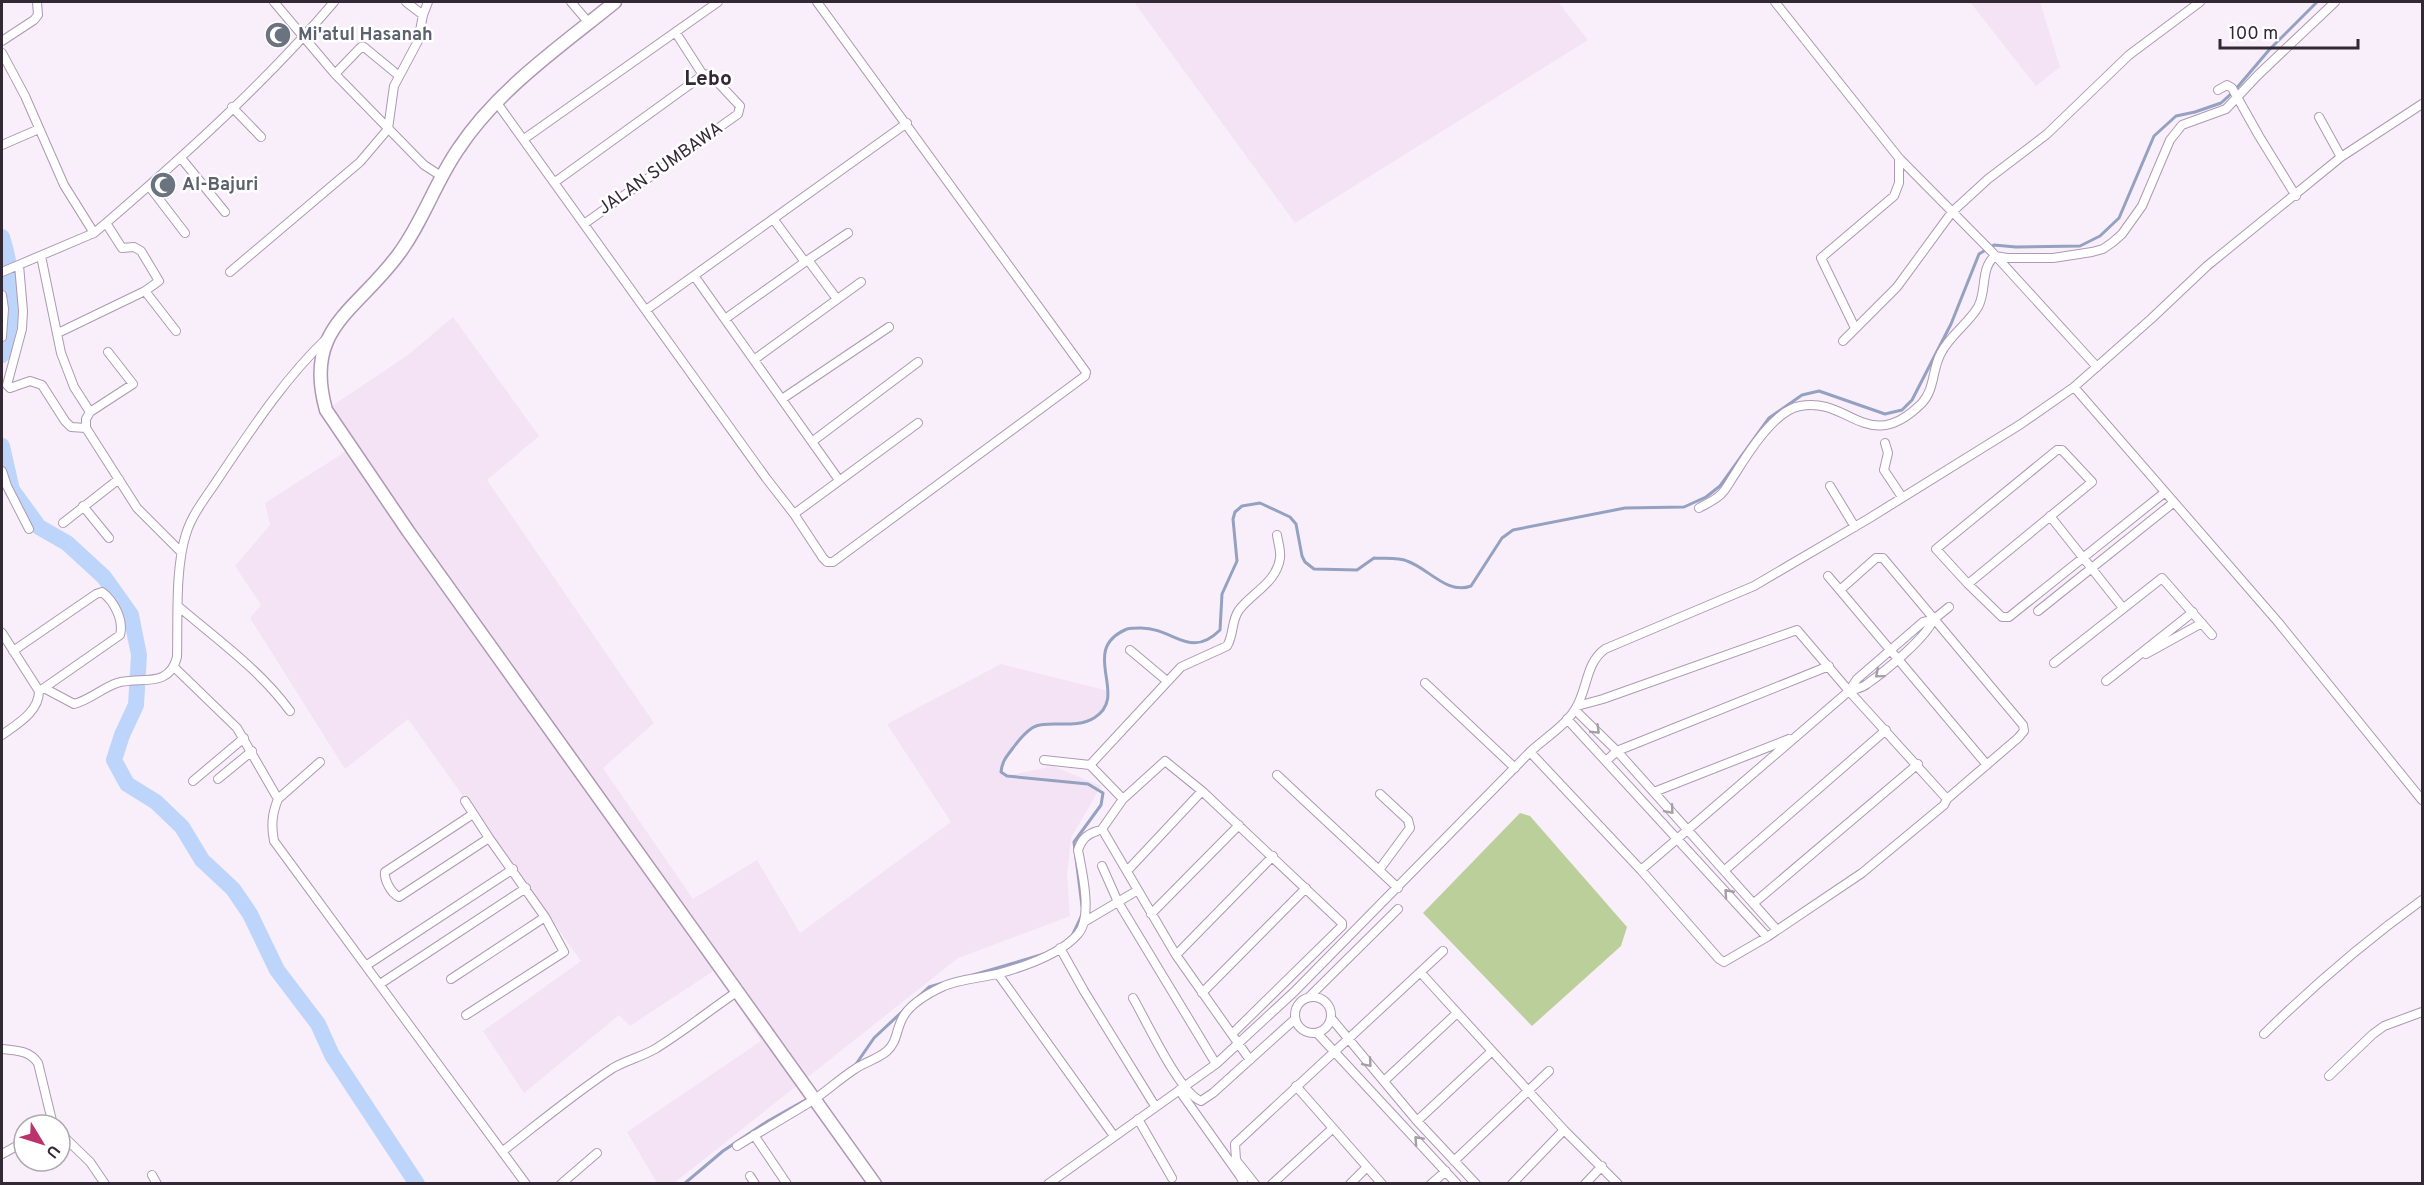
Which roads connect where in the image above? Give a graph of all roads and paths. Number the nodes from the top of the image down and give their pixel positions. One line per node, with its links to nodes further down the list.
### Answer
1 (38, 2): 17 (street)
2 (274, 2): 16 (street)
3 (334, 2): 16 (street)
4 (406, 2): 13 (street)
5 (428, 2): 13 (street)
6 (571, 2): 14 (street)
7 (615, 2): 14 (main road)
8 (718, 2): 15 (street)
9 (817, 2): 28 (street)
10 (1775, 2): 36 (street)
11 (2200, 2): 42 (street)
12 (2335, 2): 23 (street)
13 (423, 15): 20 (street)
14 (589, 23): 24 (main road)
15 (676, 33): 21 (street); 32 (street)
16 (303, 38): 19 (street); 26 (street)
17 (2, 41)
18 (2, 53): 29 (street)
19 (335, 74): 20 (street); 30 (street)
20 (398, 75): 30 (street)
21 (703, 75): 38 (street); 45 (street, JALAN SUMBAWA)
22 (2218, 90): 23 (street)
23 (2236, 94): 40 (street); 49 (street)
24 (497, 103): 32 (street); 37 (main road)
25 (2422, 104): 34 (street)
26 (232, 107): 31 (street); 35 (street)
27 (2319, 117): 34 (street)
28 (907, 123): 43 (street); 89 (street)
29 (39, 129): 33 (street); 46 (street)
30 (391, 131): 37 (street); 54 (street)
31 (261, 137)
32 (524, 139): 38 (street)
33 (2, 145)
34 (2341, 157): 40 (street)
35 (181, 158): 39 (street); 41 (street)
36 (1899, 158): 42 (street); 63 (street)
37 (441, 177): 67 (main road)
38 (555, 182): 45 (street)
39 (149, 186): 44 (street); 47 (street)
40 (2296, 196): 72 (street)
41 (225, 212)
42 (1952, 212): 49 (street); 63 (street)
43 (774, 220): 51 (street); 55 (street)
44 (106, 224): 46 (street); 57 (street)
45 (584, 224): 60 (street)
46 (94, 233): 50 (street)
47 (185, 233)
48 (848, 233): 51 (street)
49 (1994, 254): 72 (street); 88 (street)
50 (41, 256): 52 (street); 65 (street)
51 (807, 261): 59 (street); 61 (street)
52 (18, 266): 53 (street); 77 (street)
53 (2, 272)
54 (230, 272)
55 (695, 277): 60 (street); 61 (street)
56 (861, 282): 59 (street)
57 (145, 291): 64 (street); 65 (street)
58 (2, 295): 66 (street)
59 (837, 299): 70 (street)
60 (646, 310): 89 (street)
61 (725, 319): 70 (street)
62 (890, 327): 74 (street)
63 (1855, 328): 68 (street)
64 (176, 332)
65 (58, 333): 75 (street)
66 (2, 337)
67 (327, 338): 96 (street); 188 (main road)
68 (1843, 341)
69 (108, 352): 75 (street)
70 (754, 359): 74 (street)
71 (918, 362): 78 (street)
72 (2097, 367): 73 (street)
73 (2074, 387): 84 (street); 85 (street)
74 (783, 399): 78 (street)
75 (90, 412): 77 (street)
76 (918, 423): 82 (street)
77 (86, 428): 81 (street)
78 (813, 441): 82 (street)
79 (1885, 443): 85 (street)
80 (2, 471): 93 (street)
81 (119, 479): 87 (street); 96 (street)
82 (840, 480): 89 (street)
83 (1830, 486): 92 (street)
84 (2164, 493): 86 (street); 97 (street)
85 (1902, 497): 92 (street)
86 (2173, 503): 98 (street); 150 (street)
87 (83, 506): 91 (street); 95 (street)
88 (1699, 508)
89 (794, 514)
90 (2050, 516): 97 (street); 100 (street); 100 (street)
91 (63, 523)
92 (1855, 527): 124 (street)
93 (29, 529)
94 (1276, 535): 119 (street)
95 (109, 538)
96 (181, 552): 102 (street)
97 (2083, 558): 98 (street); 100 (street)
98 (2091, 568): 104 (street); 105 (street)
99 (1828, 576): 101 (street)
100 (1968, 584)
101 (1840, 590): 107 (street); 113 (street)
102 (179, 607): 118 (street); 125 (street)
103 (1949, 607): 107 (street)
104 (2123, 608): 106 (street); 115 (street)
105 (2038, 611)
106 (2193, 612): 108 (street); 116 (street)
107 (1933, 620): 113 (street); 114 (street); 139 (street)
108 (2202, 623): 110 (street); 116 (street)
109 (2, 633): 111 (street)
110 (2212, 635)
111 (8, 648): 122 (street); 122 (street)
112 (1130, 650): 119 (street)
113 (1890, 651): 114 (street); 123 (street)
114 (1897, 659): 123 (street, one-way to 123); 139 (street)
115 (2054, 663)
116 (2127, 664): 120 (street)
117 (1829, 666): 123 (street); 124 (street); 131 (street)
118 (174, 667): 122 (street); 130 (street)
119 (1167, 681): 138 (street)
120 (2106, 681)
121 (1425, 683): 140 (street)
122 (41, 689): 128 (street)
123 (1849, 691): 127 (street); 129 (street)
124 (1576, 708): 126 (street); 131 (street, one-way to 131)
125 (290, 711)
126 (1567, 719): 133 (street); 135 (street)
127 (1886, 730): 137 (street); 163 (street)
128 (2, 735)
129 (1796, 736): 145 (street); 154 (street)
130 (244, 738): 132 (street); 143 (street)
131 (1617, 751): 135 (street); 145 (street)
132 (252, 752): 142 (street); 147 (street)
133 (1530, 752): 140 (street); 162 (street)
134 (1044, 760): 138 (street)
135 (1606, 761): 157 (street)
136 (320, 762): 147 (street)
137 (1918, 764): 149 (street); 171 (street)
138 (1090, 765): 148 (street)
139 (1987, 765): 149 (street)
140 (1515, 768): 167 (street)
141 (1277, 775): 161 (street)
142 (218, 779)
143 (193, 781)
144 (1202, 791): 148 (street); 153 (street); 164 (street)
145 (1654, 792): 154 (street, one-way to 154)
146 (1380, 794): 161 (street)
147 (278, 799): 183 (street)
148 (1123, 799): 164 (street)
149 (1947, 799): 178 (street)
150 (2422, 800)
151 (465, 801): 152 (street)
152 (473, 814): 156 (street); 156 (street)
153 (1239, 825): 158 (street); 174 (street)
154 (1687, 829): 157 (street); 163 (street)
155 (1097, 831): 177 (street)
156 (489, 838): 160 (street)
157 (1677, 838): 162 (street); 179 (street, one-way to 157)
158 (1273, 856): 166 (street); 182 (street)
159 (1102, 866): 170 (street)
160 (513, 869): 165 (street); 183 (street)
161 (1379, 870): 167 (street)
162 (1641, 870): 179 (street)
163 (1725, 870): 171 (street)
164 (1127, 871): 174 (street)
165 (526, 888): 175 (street); 187 (street)
166 (1306, 888): 190 (street); 199 (street)
167 (1398, 888): 172 (street)
168 (1133, 893): 170 (street)
169 (2422, 900): 200 (street)
170 (1118, 902): 177 (street); 207 (street)
171 (1754, 903): 178 (street)
172 (1377, 909): 176 (street); 189 (street)
173 (1398, 909): 176 (street)
174 (1151, 914): 182 (street)
175 (545, 917): 186 (street); 195 (street)
176 (1388, 920): 192 (street)
177 (1084, 922): 180 (street)
178 (1777, 930): 179 (street)
179 (1767, 937)
180 (1060, 948): 185 (street); 215 (street)
181 (1443, 951): 184 (street)
182 (1176, 955): 190 (street)
183 (367, 965): 187 (street)
184 (1421, 973): 194 (street); 201 (street)
185 (998, 974): 214 (street); 222 (street)
186 (451, 979)
187 (380, 984): 225 (street)
188 (738, 991): 214 (main road); 225 (street)
189 (1294, 992): 192 (street); 202 (street)
190 (1202, 993): 199 (street)
191 (1134, 998): 212 (street)
192 (1305, 999): 196 (street); 197 (street)
193 (2422, 1012): 209 (street)
194 (1456, 1014): 205 (street); 210 (street)
195 (466, 1015)
196 (1331, 1018): 198 (street); 201 (street)
197 (1295, 1019): 198 (street); 206 (street)
198 (1317, 1033): 204 (street)
199 (1233, 1034): 202 (street)
200 (2264, 1034)
201 (1348, 1040): 204 (street); 210 (street, one-way to 210)
202 (1239, 1044): 206 (street); 207 (street)
203 (2, 1049): 216 (street)
204 (1335, 1052): 211 (street); 230 (street, one-way to 204)
205 (1491, 1052): 213 (street); 218 (street)
206 (1250, 1060): 212 (street)
207 (1216, 1064): 212 (street)
208 (1549, 1071): 213 (street)
209 (2329, 1076)
210 (1384, 1081): 218 (street)
211 (1296, 1086): 219 (street); 244 (street)
212 (1181, 1089): 215 (street); 243 (street)
213 (1527, 1091): 220 (street); 227 (street)
214 (812, 1094): 221 (street); 241 (main road)
215 (1155, 1106): 217 (street)
216 (50, 1113)
217 (1138, 1119): 222 (street); 233 (street)
218 (1417, 1120): 227 (street)
219 (1332, 1129): 229 (street); 245 (street)
220 (1564, 1130): 228 (street); 250 (street)
221 (754, 1136): 224 (street); 234 (street)
222 (1114, 1136): 242 (street)
223 (72, 1145): 237 (street)
224 (737, 1146)
225 (503, 1151): 239 (street)
226 (597, 1153): 235 (street)
227 (1454, 1161): 236 (street)
228 (1602, 1166): 251 (street); 252 (street)
229 (1367, 1167): 246 (street); 247 (street)
230 (1446, 1171): 248 (street); 249 (street)
231 (152, 1175): 238 (street)
232 (750, 1176): 240 (street)
233 (1173, 1178)
234 (784, 1182)
235 (563, 1183)
236 (1474, 1183)
237 (105, 1184)
238 (157, 1184)
239 (526, 1184)
240 (755, 1184)
241 (875, 1184)
242 (1048, 1184)
243 (1244, 1184)
244 (1255, 1184)
245 (1272, 1184)
246 (1350, 1184)
247 (1382, 1184)
248 (1431, 1184)
249 (1457, 1184)
250 (1512, 1184)
251 (1585, 1184)
252 (1618, 1184)

